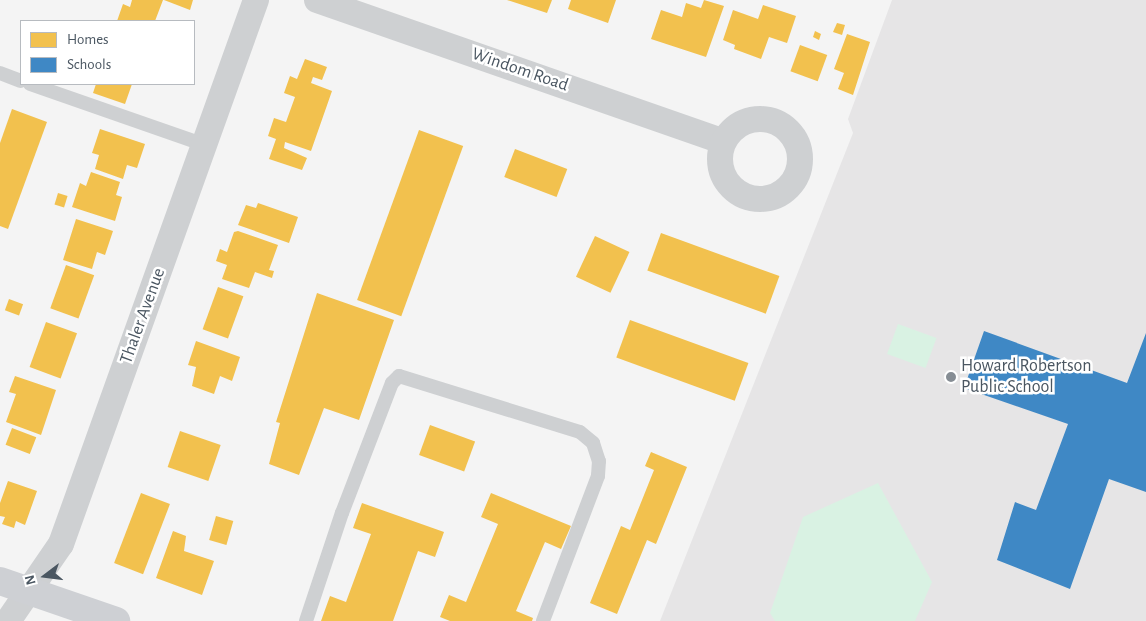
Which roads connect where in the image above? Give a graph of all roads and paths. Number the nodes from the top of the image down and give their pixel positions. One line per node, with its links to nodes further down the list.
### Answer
1 (256, 0): 7 (street, Thaler Avenue)
2 (317, 0): 6 (street, Windom Road)
3 (0, 73): 4 (lane)
4 (20, 81)
5 (33, 85): 7 (lane)
6 (723, 141)
7 (205, 144): 9 (street, Thaler Avenue)
8 (0, 580): 9 (main road)
9 (30, 590): 10 (street, Thaler Avenue); 11 (main road)
10 (8, 621)
11 (116, 621)
12 (306, 621): 13 (lane)
13 (543, 621)

